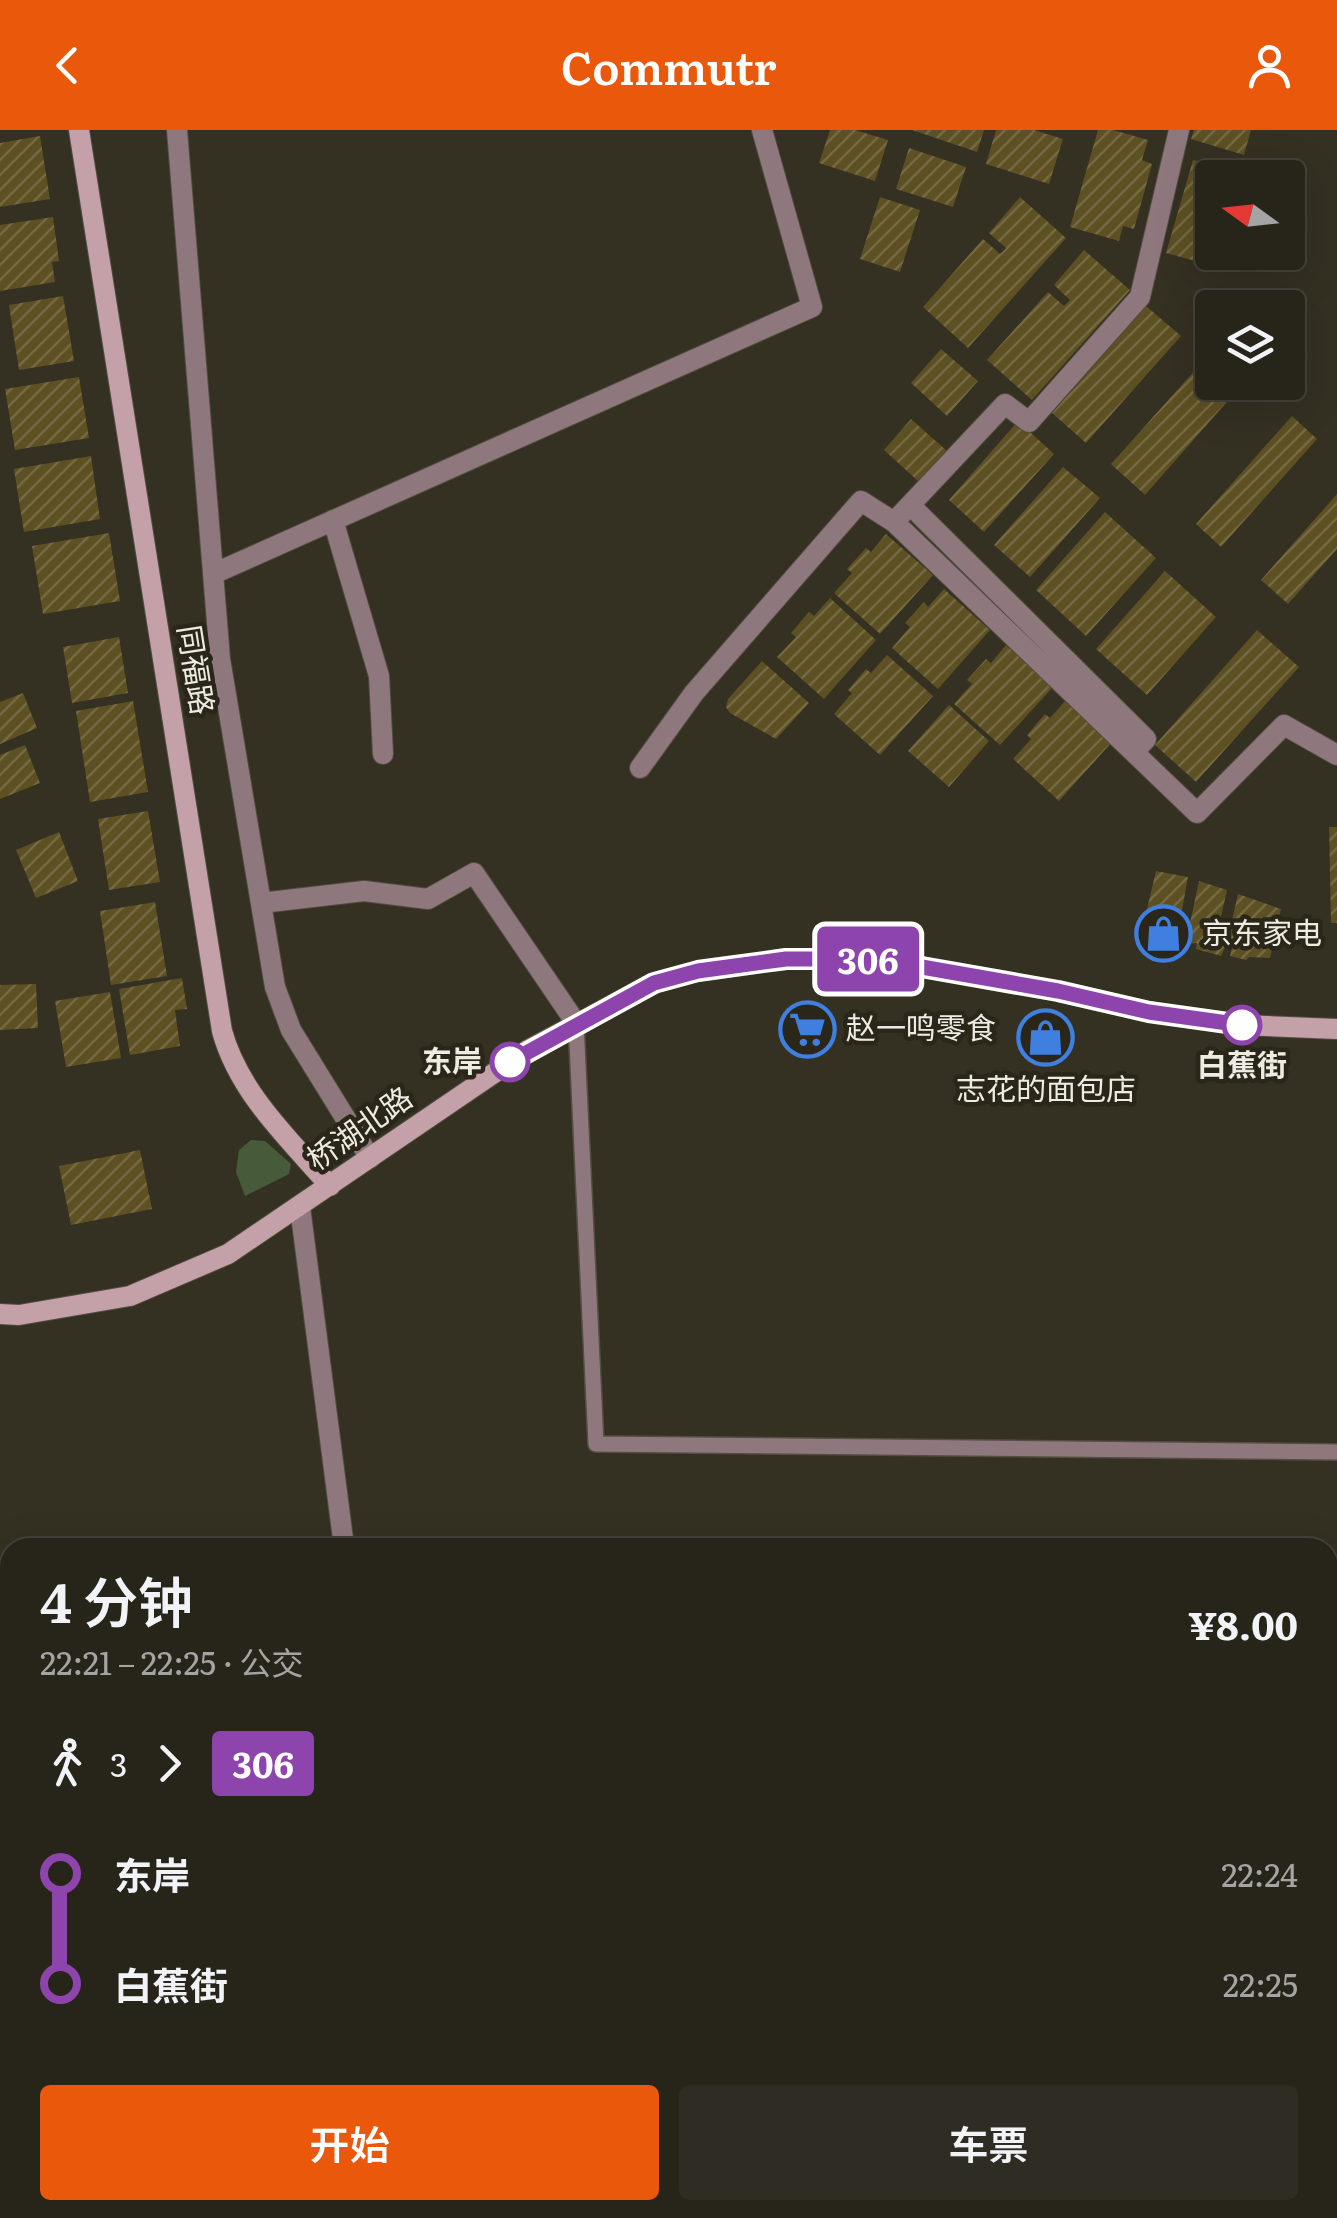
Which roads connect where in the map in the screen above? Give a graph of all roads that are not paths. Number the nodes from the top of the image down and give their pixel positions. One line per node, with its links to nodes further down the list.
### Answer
1 (79, 130): 17 (main road, 同福路)
2 (176, 130): 8 (street)
3 (762, 130): 6 (street)
4 (1179, 130): 5 (street)
5 (911, 506): 7 (street); 9 (street)
6 (333, 520): 8 (street); 10 (street)
7 (894, 522): 9 (street); 12 (street)
8 (213, 574): 13 (street)
9 (1134, 752): 11 (street)
10 (383, 754)
11 (1337, 755)
12 (640, 768)
13 (261, 903): 14 (street); 16 (street)
14 (576, 1024): 15 (main road, 桥湖北路); 16 (main road, 桥湖北路); 20 (lane)
15 (1337, 1029)
16 (370, 1158): 17 (main road, 桥湖北路)
17 (330, 1186): 18 (main road, 桥湖北路)
18 (300, 1207): 19 (main road, 桥湖北路); 21 (street)
19 (0, 1314)
20 (1337, 1452)
21 (343, 1538)

